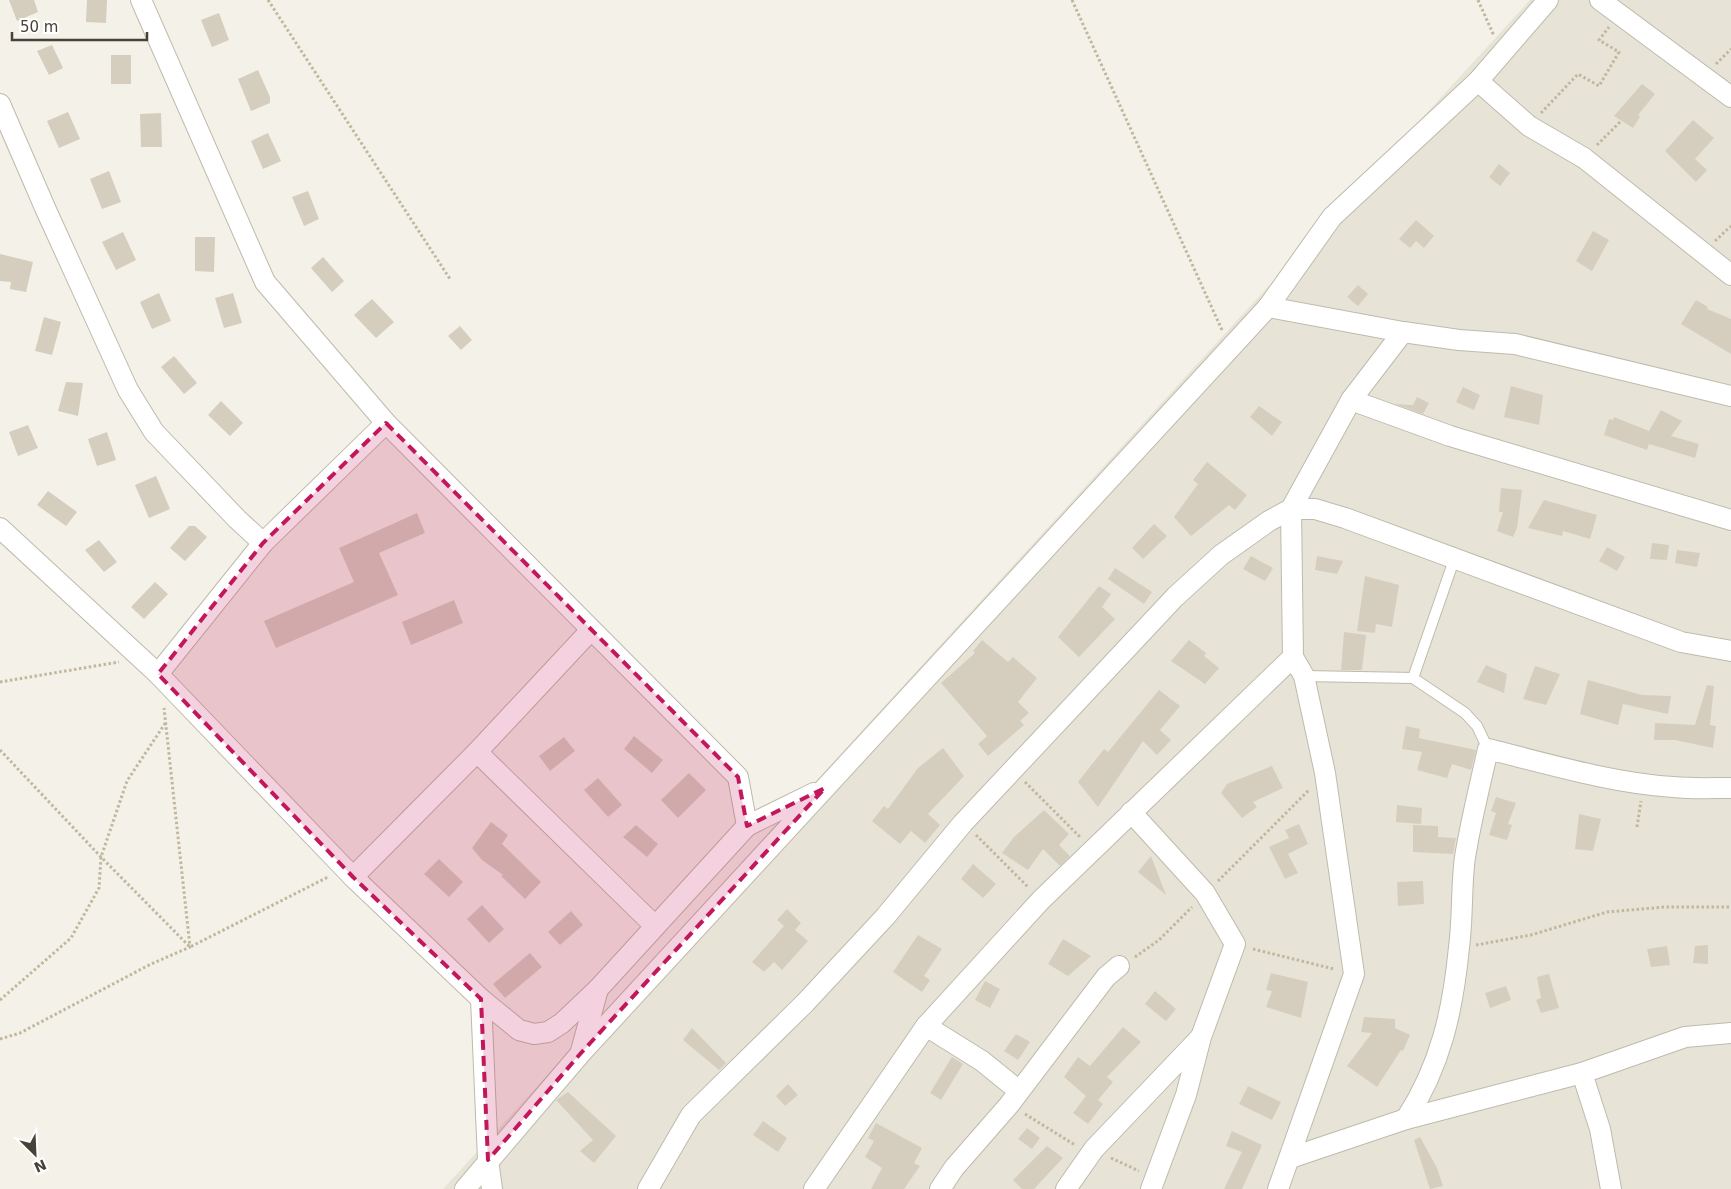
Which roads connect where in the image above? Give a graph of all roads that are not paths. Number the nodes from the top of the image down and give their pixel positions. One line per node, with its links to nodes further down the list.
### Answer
1 (141, 0): 12 (street)
2 (1548, 0): 4 (street)
3 (1600, 0): 5 (street)
4 (1478, 81): 7 (street); 8 (street)
5 (1731, 97)
6 (0, 104): 16 (street)
7 (1731, 275)
8 (1268, 307): 9 (street); 26 (street)
9 (1403, 332): 10 (street); 11 (street)
10 (1731, 396)
11 (1351, 400): 13 (street); 14 (street)
12 (386, 423): 16 (street); 18 (street)
13 (1291, 509): 17 (street); 20 (street); 47 (street)
14 (1731, 520)
15 (0, 528): 21 (street)
16 (263, 543): 21 (street)
17 (1454, 560): 19 (street); 23 (lane)
18 (591, 630): 25 (street); 29 (street)
19 (1731, 651)
20 (1293, 657): 22 (street); 28 (street)
21 (158, 674): 30 (street)
22 (1304, 676): 23 (lane); 42 (street)
23 (1413, 678): 24 (lane)
24 (1488, 749): 27 (street); 41 (street)
25 (477, 752): 30 (street); 31 (street)
26 (825, 788): 29 (street); 38 (street)
27 (1731, 788)
28 (1130, 812): 35 (street); 37 (street)
29 (747, 826): 31 (street)
30 (353, 878): 34 (street)
31 (655, 926): 33 (street)
32 (1119, 966): 40 (street)
33 (598, 988): 34 (street); 38 (street)
34 (481, 999): 43 (street)
35 (926, 1026): 40 (street); 48 (street)
36 (1731, 1032): 39 (street)
37 (1202, 1037): 44 (street); 50 (street)
38 (581, 1053): 43 (street)
39 (1582, 1073): 41 (street); 52 (street)
40 (1014, 1098): 49 (street)
41 (1406, 1119): 42 (street)
42 (1290, 1158): 51 (street)
43 (488, 1160): 45 (street); 46 (street)
44 (1153, 1185)
45 (465, 1189)
46 (492, 1189)
47 (648, 1189)
48 (814, 1189)
49 (940, 1189)
50 (1066, 1189)
51 (1278, 1189)
52 (1612, 1189)

